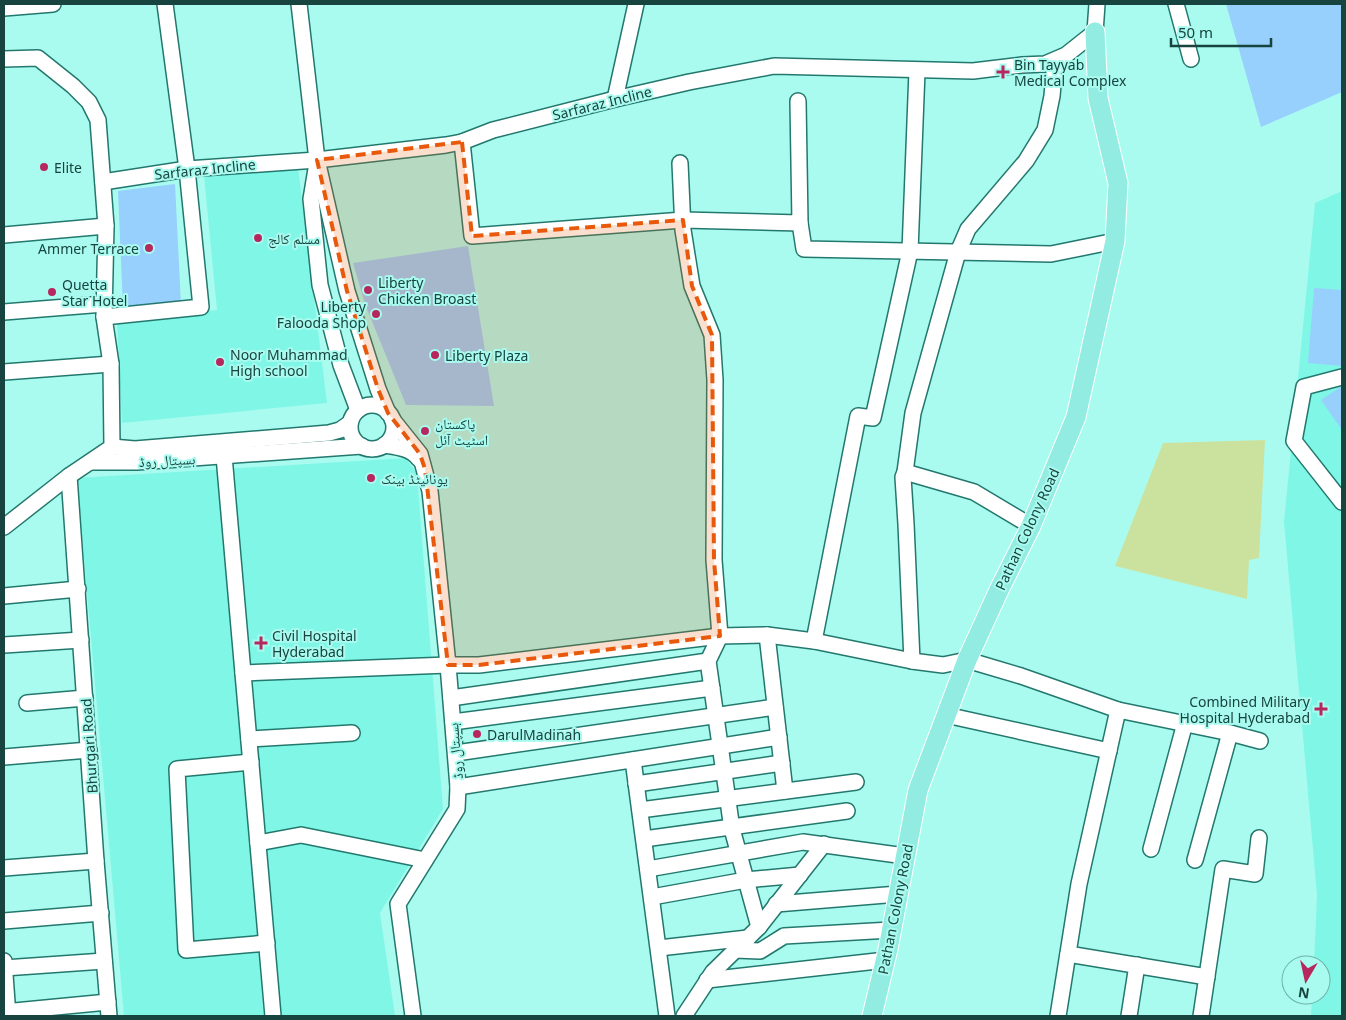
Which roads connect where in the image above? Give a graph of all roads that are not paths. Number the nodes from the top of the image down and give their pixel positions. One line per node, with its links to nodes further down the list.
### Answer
1 (53, 4): 7 (street)
2 (165, 4): 18 (street)
3 (299, 4): 16 (street)
4 (636, 4): 13 (street)
5 (1097, 4): 8 (street)
6 (1176, 4): 9 (street)
7 (4, 8)
8 (1096, 32): 11 (street, Sarfaraz Incline); 24 (main road, Pathan Colony Road)
9 (1190, 59)
10 (4, 60): 19 (street)
11 (1054, 61): 12 (street, Sarfaraz Incline); 26 (street)
12 (917, 70): 13 (street, Sarfaraz Incline); 25 (street)
13 (614, 99): 15 (street, Sarfaraz Incline)
14 (798, 101): 21 (street)
15 (462, 142): 16 (street, Sarfaraz Incline); 20 (street)
16 (317, 160): 18 (street, Sarfaraz Incline); 32 (street); 33 (street, ہسپتال روڈ)
17 (680, 163): 20 (street)
18 (187, 169): 19 (street, Sarfaraz Incline); 27 (street)
19 (103, 182): 22 (street)
20 (683, 220): 21 (street); 49 (street)
21 (800, 223): 25 (street)
22 (106, 226): 23 (street); 27 (street)
23 (4, 235)
24 (1115, 241): 26 (street); 45 (main road, Pathan Colony Road)
25 (910, 251): 26 (street); 51 (street)
26 (958, 252): 41 (street)
27 (104, 310): 28 (street); 29 (street)
28 (4, 312)
29 (111, 364): 30 (street); 37 (street)
30 (4, 372)
31 (1342, 376): 43 (street)
32 (358, 410): 33 (street); 34 (street)
33 (390, 416): 35 (street); 40 (street, ہسپتال روڈ)
34 (350, 423): 36 (street); 37 (street, ہسپتال روڈ)
35 (384, 444): 36 (street); 40 (street)
36 (362, 446): 38 (street, ہسپتال روڈ)
37 (112, 447): 39 (street)
38 (224, 456): 39 (street, ہسپتال روڈ); 57 (street)
39 (92, 462): 42 (street)
40 (425, 469): 56 (street, ہسپتال روڈ)
41 (905, 472): 45 (street); 55 (street)
42 (69, 476): 44 (street); 46 (street, Bhurgari Road)
43 (1342, 502)
44 (4, 526)
45 (1031, 526): 53 (main road, Pathan Colony Road)
46 (78, 589): 47 (street); 50 (street, Bhurgari Road)
47 (4, 596)
48 (767, 635): 49 (street); 51 (street); 62 (street)
49 (720, 636): 54 (street); 56 (street)
50 (81, 640): 52 (street); 59 (street, Bhurgari Road)
51 (814, 641): 55 (street)
52 (4, 645)
53 (967, 660): 55 (street); 63 (street); 65 (main road, Pathan Colony Road)
54 (708, 661): 58 (street); 60 (street)
55 (912, 661)
56 (448, 665): 57 (street); 60 (street, ہسپتال روڈ)
57 (243, 673): 71 (street)
58 (712, 688): 64 (street); 66 (street)
59 (85, 698): 61 (street); 74 (street, Bhurgari Road)
60 (451, 698): 66 (street, ہسپتال روڈ)
61 (27, 703)
62 (774, 707): 64 (street); 70 (street)
63 (1118, 710): 67 (street); 75 (street)
64 (716, 715): 73 (street); 76 (street)
65 (946, 715): 75 (street); 96 (main road, Pathan Colony Road)
66 (453, 722): 76 (street, ہسپتال روڈ)
67 (1185, 723): 69 (street); 94 (street)
68 (352, 732): 71 (street)
69 (1230, 733): 72 (street); 98 (street)
70 (778, 737): 73 (street); 80 (street)
71 (249, 739): 79 (street)
72 (1260, 741)
73 (720, 746): 78 (street); 81 (street)
74 (89, 750): 77 (street); 99 (street, Bhurgari Road)
75 (1109, 751): 114 (street)
76 (456, 753): 84 (street, ہسپتال روڈ)
77 (4, 757)
78 (633, 760): 83 (street); 84 (street)
79 (251, 762): 92 (street); 111 (street)
80 (782, 763): 81 (street); 85 (street)
81 (724, 772): 83 (street); 86 (street)
82 (856, 782): 85 (street)
83 (636, 784): 87 (street)
84 (458, 787): 97 (street, ہسپتال روڈ)
85 (785, 791): 86 (street)
86 (728, 798): 87 (street); 89 (street)
87 (640, 810): 90 (street)
88 (847, 811): 89 (street)
89 (732, 827): 90 (street); 95 (street)
90 (644, 838): 101 (street)
91 (1259, 838): 120 (street)
92 (258, 843): 97 (street); 111 (street)
93 (824, 844): 95 (street); 96 (street); 102 (street)
94 (1151, 849)
95 (738, 853): 101 (street); 103 (street)
96 (905, 856): 104 (main road, Pathan Colony Road)
97 (425, 860): 125 (street, ہسپتال روڈ)
98 (1194, 860)
99 (96, 861): 100 (street); 107 (street, Bhurgari Road)
100 (4, 868)
101 (648, 868): 105 (street)
102 (800, 875): 103 (street); 106 (street)
103 (746, 880): 105 (street); 110 (street)
104 (898, 894): 106 (street); 109 (main road, Pathan Colony Road)
105 (652, 897): 112 (street)
106 (776, 904): 110 (street)
107 (101, 913): 108 (street); 117 (street, Bhurgari Road)
108 (4, 921)
109 (891, 930): 113 (street); 115 (main road, Pathan Colony Road)
110 (753, 932): 112 (street); 113 (street)
111 (267, 943): 124 (street)
112 (659, 948): 126 (street)
113 (735, 950): 121 (street)
114 (1068, 954): 118 (street); 129 (street)
115 (886, 960): 121 (street); 128 (main road, Pathan Colony Road)
116 (4, 961): 119 (street)
117 (104, 961): 119 (street); 122 (street, Bhurgari Road)
118 (1137, 965): 120 (street); 130 (street)
119 (4, 968): 123 (street)
120 (1206, 977): 131 (street)
121 (707, 980): 127 (street)
122 (108, 1009): 123 (street)
123 (6, 1013)
124 (273, 1016)
125 (413, 1016)
126 (667, 1016)
127 (684, 1016)
128 (872, 1016)
129 (1058, 1016)
130 (1130, 1016)
131 (1201, 1016)

